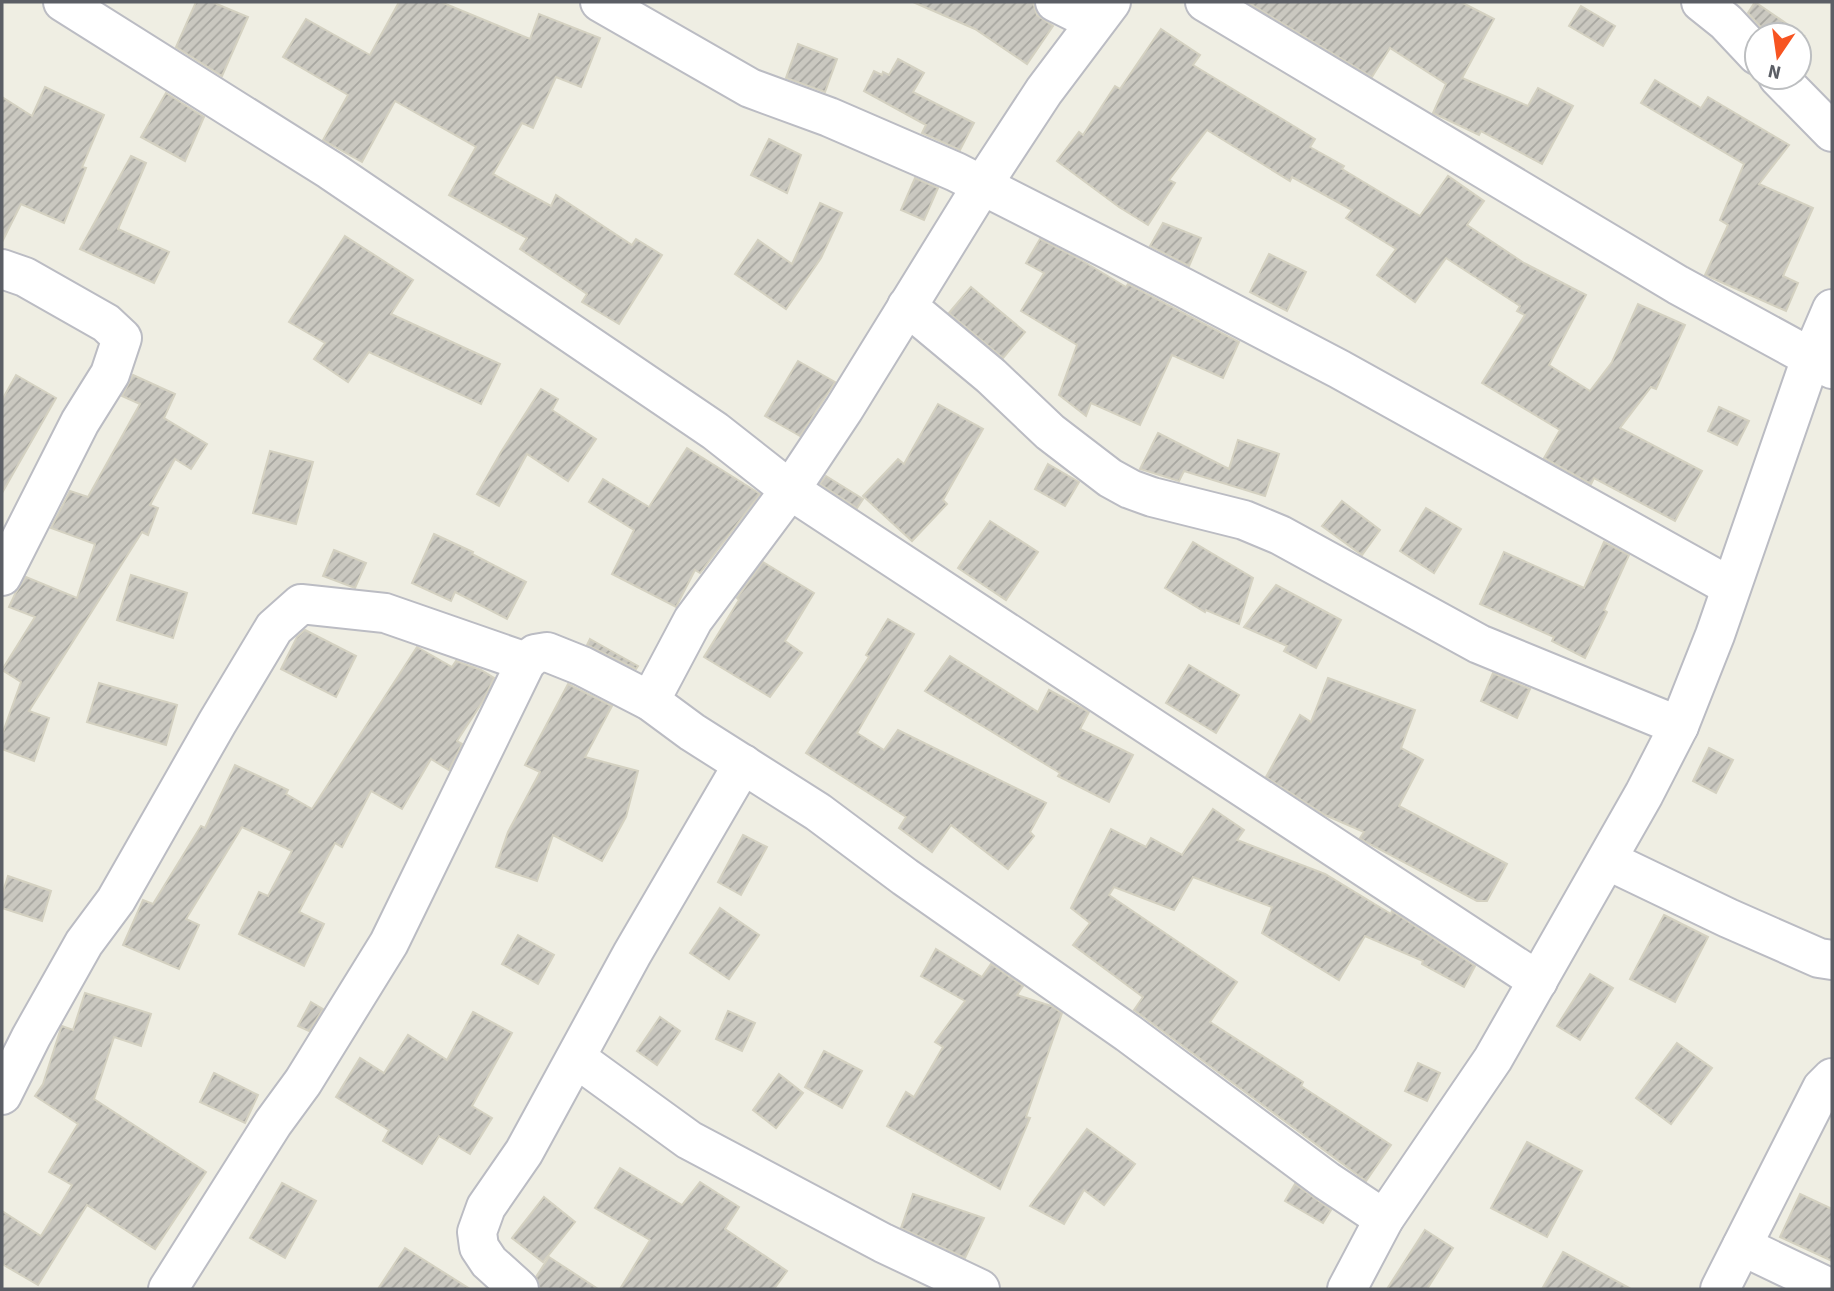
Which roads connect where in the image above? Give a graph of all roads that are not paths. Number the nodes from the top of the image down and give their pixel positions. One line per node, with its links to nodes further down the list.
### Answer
1 (63, 2): 15 (street)
2 (600, 2): 10 (street)
3 (1055, 2): 6 (street)
4 (1205, 2): 14 (street)
5 (1701, 2): 7 (street)
6 (1103, 12): 10 (street)
7 (1743, 40)
8 (1792, 91): 9 (street)
9 (1832, 132)
10 (983, 184): 12 (street); 18 (street)
11 (2, 268): 16 (street)
12 (907, 306): 15 (street); 21 (street)
13 (1832, 309): 14 (street)
14 (1822, 363): 18 (street)
15 (790, 490): 20 (street); 25 (street)
16 (12, 532): 17 (street)
17 (2, 576)
18 (1731, 587): 21 (street)
19 (526, 662): 20 (street); 28 (street); 31 (street)
20 (650, 701): 22 (street)
21 (1679, 726): 23 (street)
22 (743, 764): 26 (street); 29 (street)
23 (1607, 860): 24 (street); 25 (street)
24 (1832, 960)
25 (1538, 981): 29 (street)
26 (576, 1058): 32 (street); 33 (street)
27 (1832, 1078): 30 (street)
28 (2, 1095)
29 (1384, 1219): 34 (street)
30 (1742, 1246): 35 (street); 36 (street)
31 (168, 1289)
32 (519, 1289)
33 (980, 1289)
34 (1347, 1289)
35 (1720, 1289)
36 (1832, 1289)

